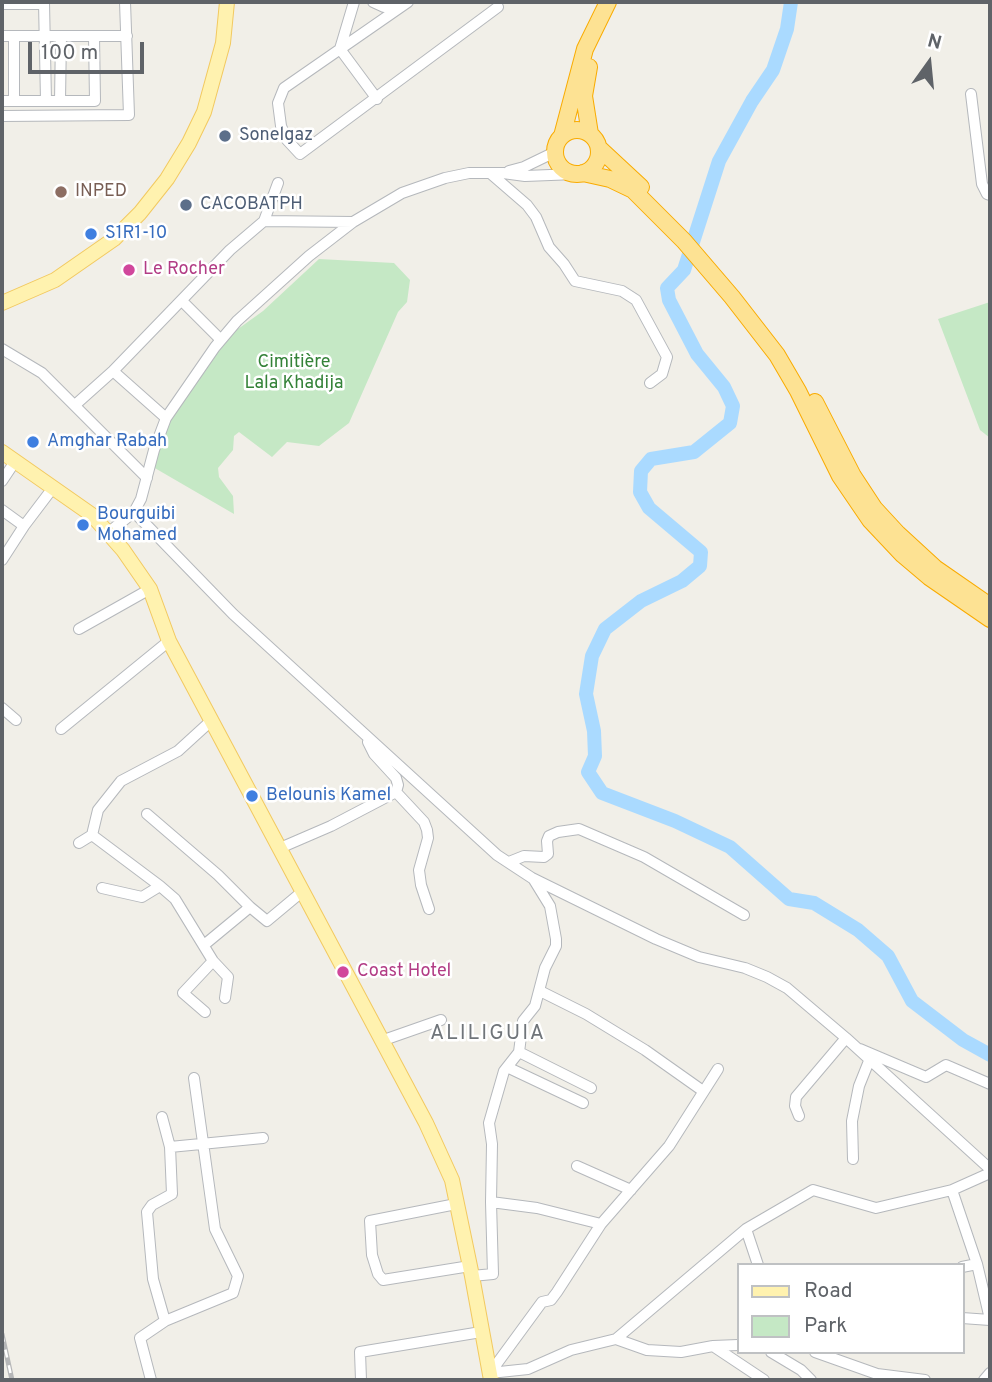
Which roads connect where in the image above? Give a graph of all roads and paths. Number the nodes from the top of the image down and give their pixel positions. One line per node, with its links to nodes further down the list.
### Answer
1 (125, 2): 15 (street)
2 (227, 2): 37 (main road)
3 (354, 2): 16 (street)
4 (373, 2): 9 (street)
5 (608, 2): 24 (highway)
6 (620, 2): 23 (highway)
7 (44, 3): 8 (street); 12 (street)
8 (2, 4)
9 (405, 4): 16 (street)
10 (498, 7): 18 (street)
11 (8, 36): 12 (street); 19 (street)
12 (45, 36): 13 (street); 20 (street)
13 (61, 36): 14 (street); 21 (street)
14 (94, 36): 15 (street); 21 (street)
15 (127, 36): 22 (street)
16 (340, 49): 18 (street); 18 (street)
17 (971, 94): 31 (street)
18 (377, 99)
19 (8, 101): 20 (street)
20 (46, 101): 21 (street)
21 (60, 101)
22 (2, 116)
23 (590, 134): 24 (highway); 25 (highway)
24 (562, 136): 26 (highway)
25 (599, 148): 29 (highway); 34 (highway)
26 (555, 152): 28 (street); 29 (highway)
27 (490, 173): 28 (street); 33 (street); 41 (street)
28 (503, 173): 29 (street)
29 (580, 173): 34 (highway)
30 (278, 183): 32 (street)
31 (990, 195)
32 (264, 221): 33 (street); 36 (street)
33 (353, 222): 38 (street)
34 (686, 238): 35 (highway)
35 (701, 255): 55 (highway); 56 (highway)
36 (182, 301): 38 (street); 40 (street)
37 (2, 303)
38 (220, 340): 43 (street)
39 (2, 349): 42 (street)
40 (113, 371): 42 (street); 43 (street)
41 (650, 383)
42 (75, 405): 46 (street)
43 (166, 418): 46 (street)
44 (2, 452): 52 (main road)
45 (7, 462): 47 (street); 48 (main road)
46 (147, 478): 50 (street)
47 (2, 481)
48 (49, 493): 51 (street); 52 (main road)
49 (2, 510): 51 (street)
50 (134, 512): 52 (street); 63 (street)
51 (24, 526): 53 (street)
52 (105, 529): 54 (main road)
53 (2, 560)
54 (150, 589): 57 (street); 58 (main road)
55 (990, 606)
56 (990, 619)
57 (79, 629)
58 (169, 641): 61 (main road); 62 (street)
59 (2, 708): 60 (street)
60 (16, 720)
61 (212, 720): 66 (street); 68 (main road)
62 (61, 729)
63 (367, 737): 64 (street); 69 (street)
64 (396, 792): 68 (street); 75 (street)
65 (147, 814): 74 (street)
66 (92, 835): 67 (street); 71 (street)
67 (79, 843)
68 (280, 848): 73 (main road)
69 (509, 862): 70 (street); 76 (street)
70 (532, 878): 79 (street); 83 (street)
71 (160, 886): 72 (street); 77 (street)
72 (102, 888)
73 (303, 891): 74 (street); 84 (main road)
74 (250, 907): 77 (street)
75 (429, 909)
76 (744, 915)
77 (204, 945): 78 (street)
78 (213, 961): 80 (street); 81 (street)
79 (540, 991): 86 (street); 93 (street)
80 (225, 998)
81 (205, 1012)
82 (441, 1020): 84 (street)
83 (846, 1038): 85 (street); 95 (street)
84 (382, 1041): 106 (main road)
85 (857, 1048): 87 (street); 91 (street)
86 (519, 1052): 88 (street); 92 (street)
87 (869, 1061): 100 (street); 102 (street)
88 (509, 1068): 94 (street); 105 (street)
89 (718, 1069): 93 (street)
90 (194, 1078): 98 (street)
91 (990, 1084)
92 (591, 1088)
93 (703, 1091): 103 (street)
94 (583, 1103)
95 (799, 1116)
96 (162, 1117): 99 (street)
97 (263, 1138): 98 (street)
98 (203, 1144): 99 (street); 115 (street)
99 (170, 1147): 115 (street)
100 (853, 1159)
101 (577, 1166): 103 (street)
102 (990, 1171): 104 (street)
103 (631, 1190): 107 (street)
104 (952, 1190): 108 (street); 110 (street)
105 (491, 1202): 107 (street); 112 (street)
106 (456, 1204): 112 (main road); 112 (street)
107 (601, 1224): 122 (street)
108 (746, 1229): 109 (street); 117 (street)
109 (757, 1263)
110 (977, 1264): 111 (street); 114 (street)
111 (964, 1267)
112 (471, 1271): 116 (main road)
113 (964, 1318): 114 (street)
114 (990, 1320)
115 (165, 1321): 123 (street)
116 (481, 1332): 122 (main road); 124 (street)
117 (616, 1339): 119 (street); 122 (street)
118 (736, 1345): 119 (street)
119 (713, 1346): 125 (street)
120 (774, 1354): 126 (street)
121 (821, 1354): 127 (street)
122 (490, 1377)
123 (151, 1380)
124 (361, 1380)
125 (764, 1380)
126 (811, 1380)
127 (925, 1380)

